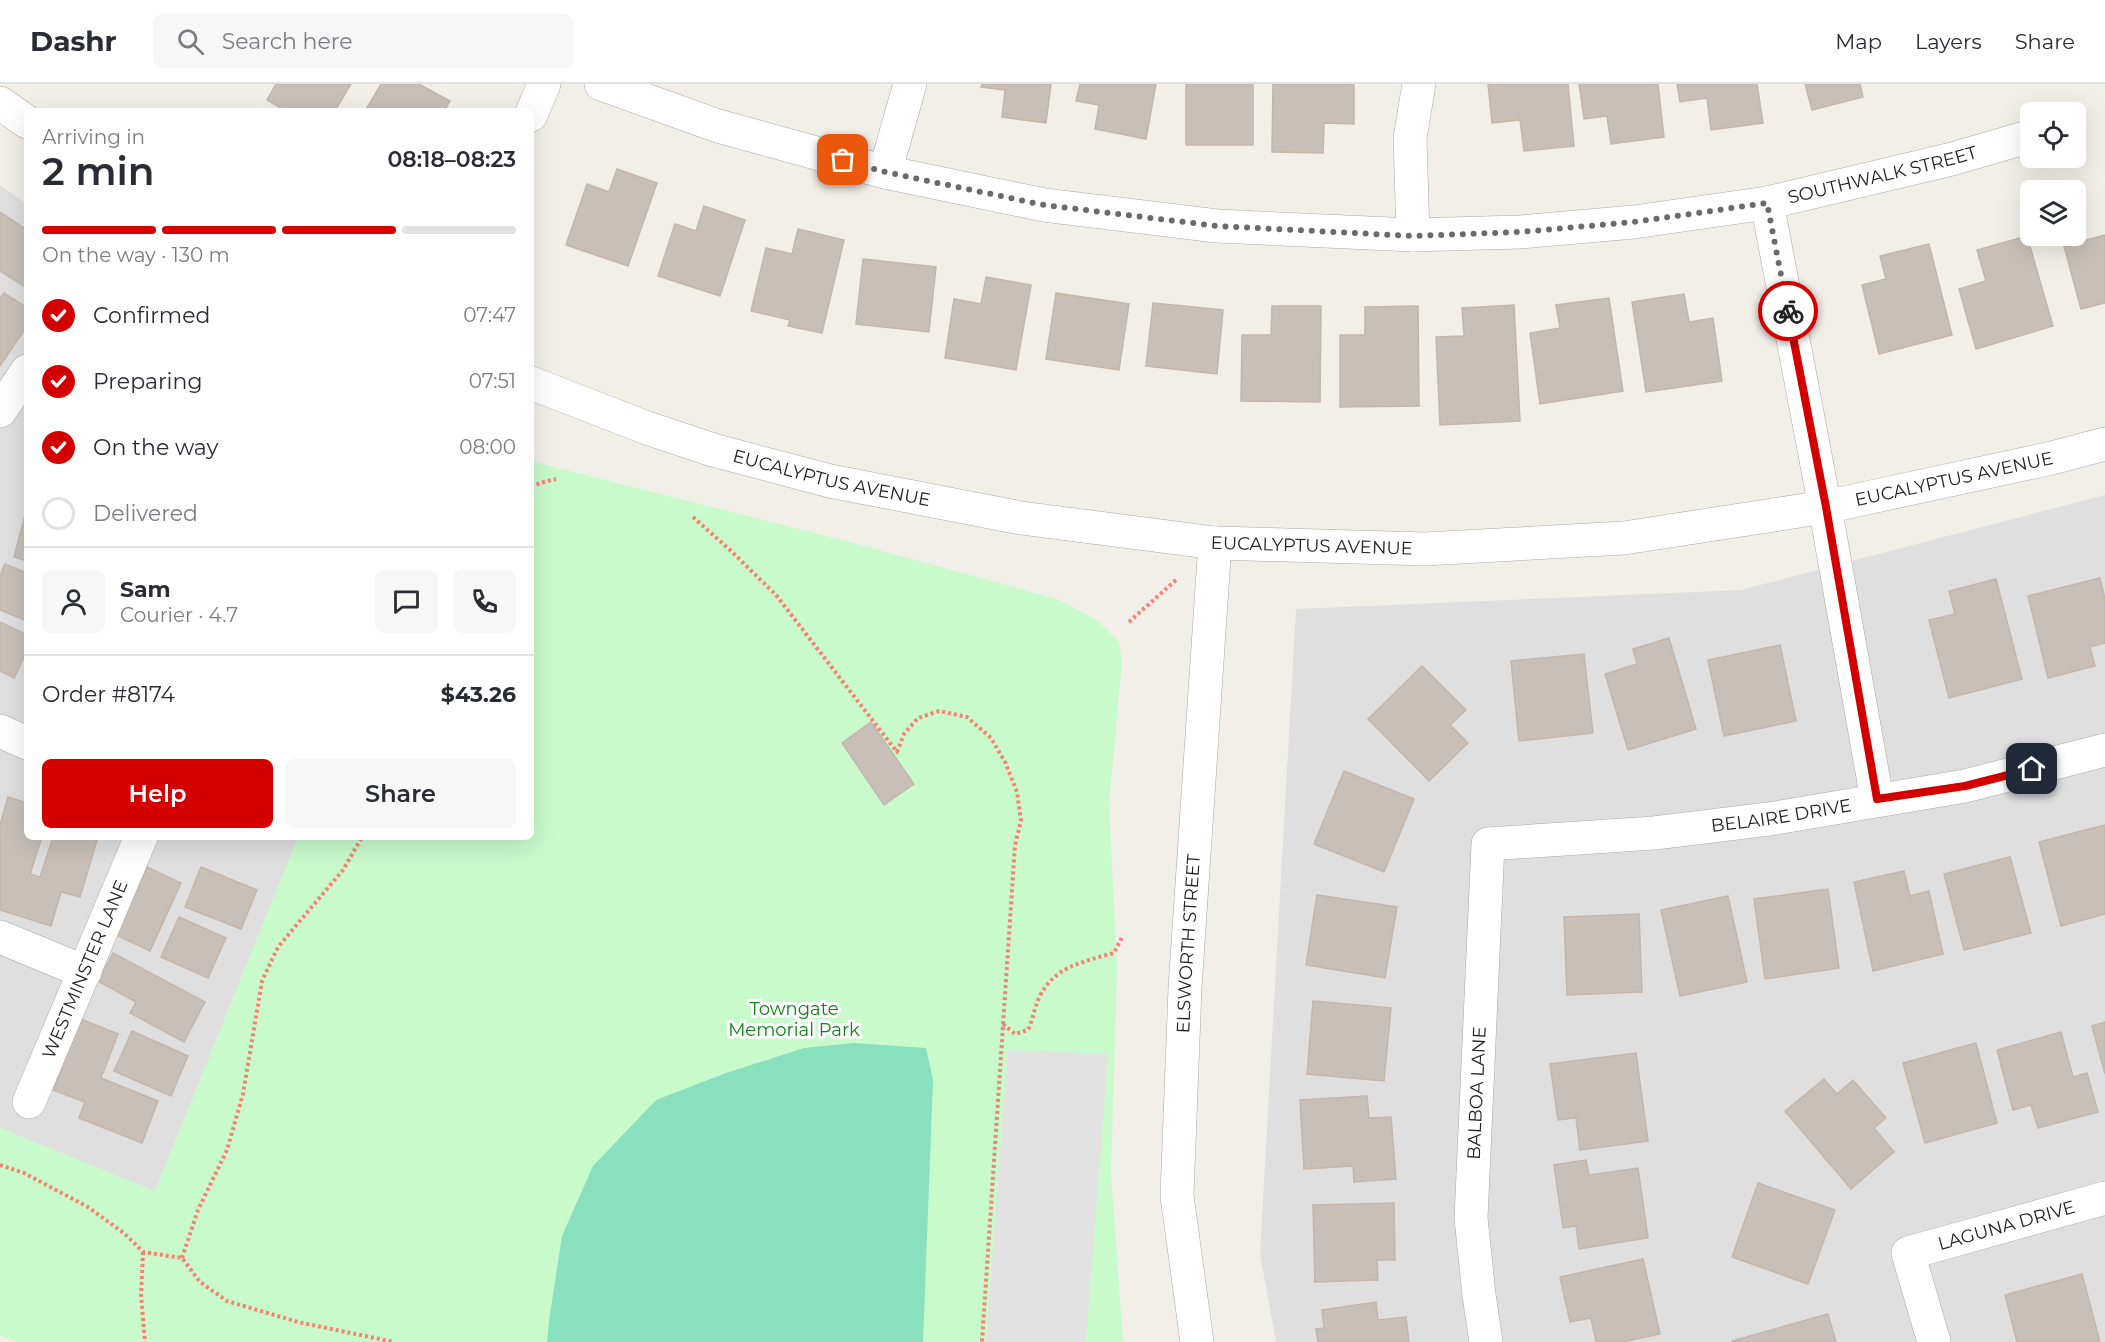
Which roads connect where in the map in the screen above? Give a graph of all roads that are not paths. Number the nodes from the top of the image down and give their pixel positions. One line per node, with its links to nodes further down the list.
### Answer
1 (544, 84): 6 (street)
2 (601, 84): 9 (street, SOUTHWALK STREET)
3 (910, 84): 9 (street)
4 (1419, 84): 11 (street)
5 (0, 103): 7 (street)
6 (534, 108)
7 (24, 120)
8 (2020, 139): 10 (street, SOUTHWALK STREET)
9 (885, 172): 11 (street, SOUTHWALK STREET)
10 (1767, 203): 11 (street, SOUTHWALK STREET); 14 (street)
11 (1413, 236)
12 (534, 384): 15 (street, EUCALYPTUS AVENUE)
13 (2105, 444): 14 (street, EUCALYPTUS AVENUE)
14 (1826, 507): 15 (street, EUCALYPTUS AVENUE); 19 (street)
15 (1215, 543): 26 (street, ELSWORTH STREET)
16 (0, 731): 17 (street)
17 (24, 742)
18 (2105, 750): 19 (street, BELAIRE DRIVE)
19 (1877, 799): 21 (street, BELAIRE DRIVE)
20 (140, 840): 23 (street, WESTMINSTER LANE)
21 (1488, 844): 27 (street, BALBOA LANE)
22 (0, 937): 23 (street)
23 (85, 972): 24 (street, WESTMINSTER LANE)
24 (28, 1102)
25 (2105, 1198): 28 (street, LAGUNA DRIVE)
26 (1197, 1342)
27 (1486, 1342)
28 (1934, 1342)

